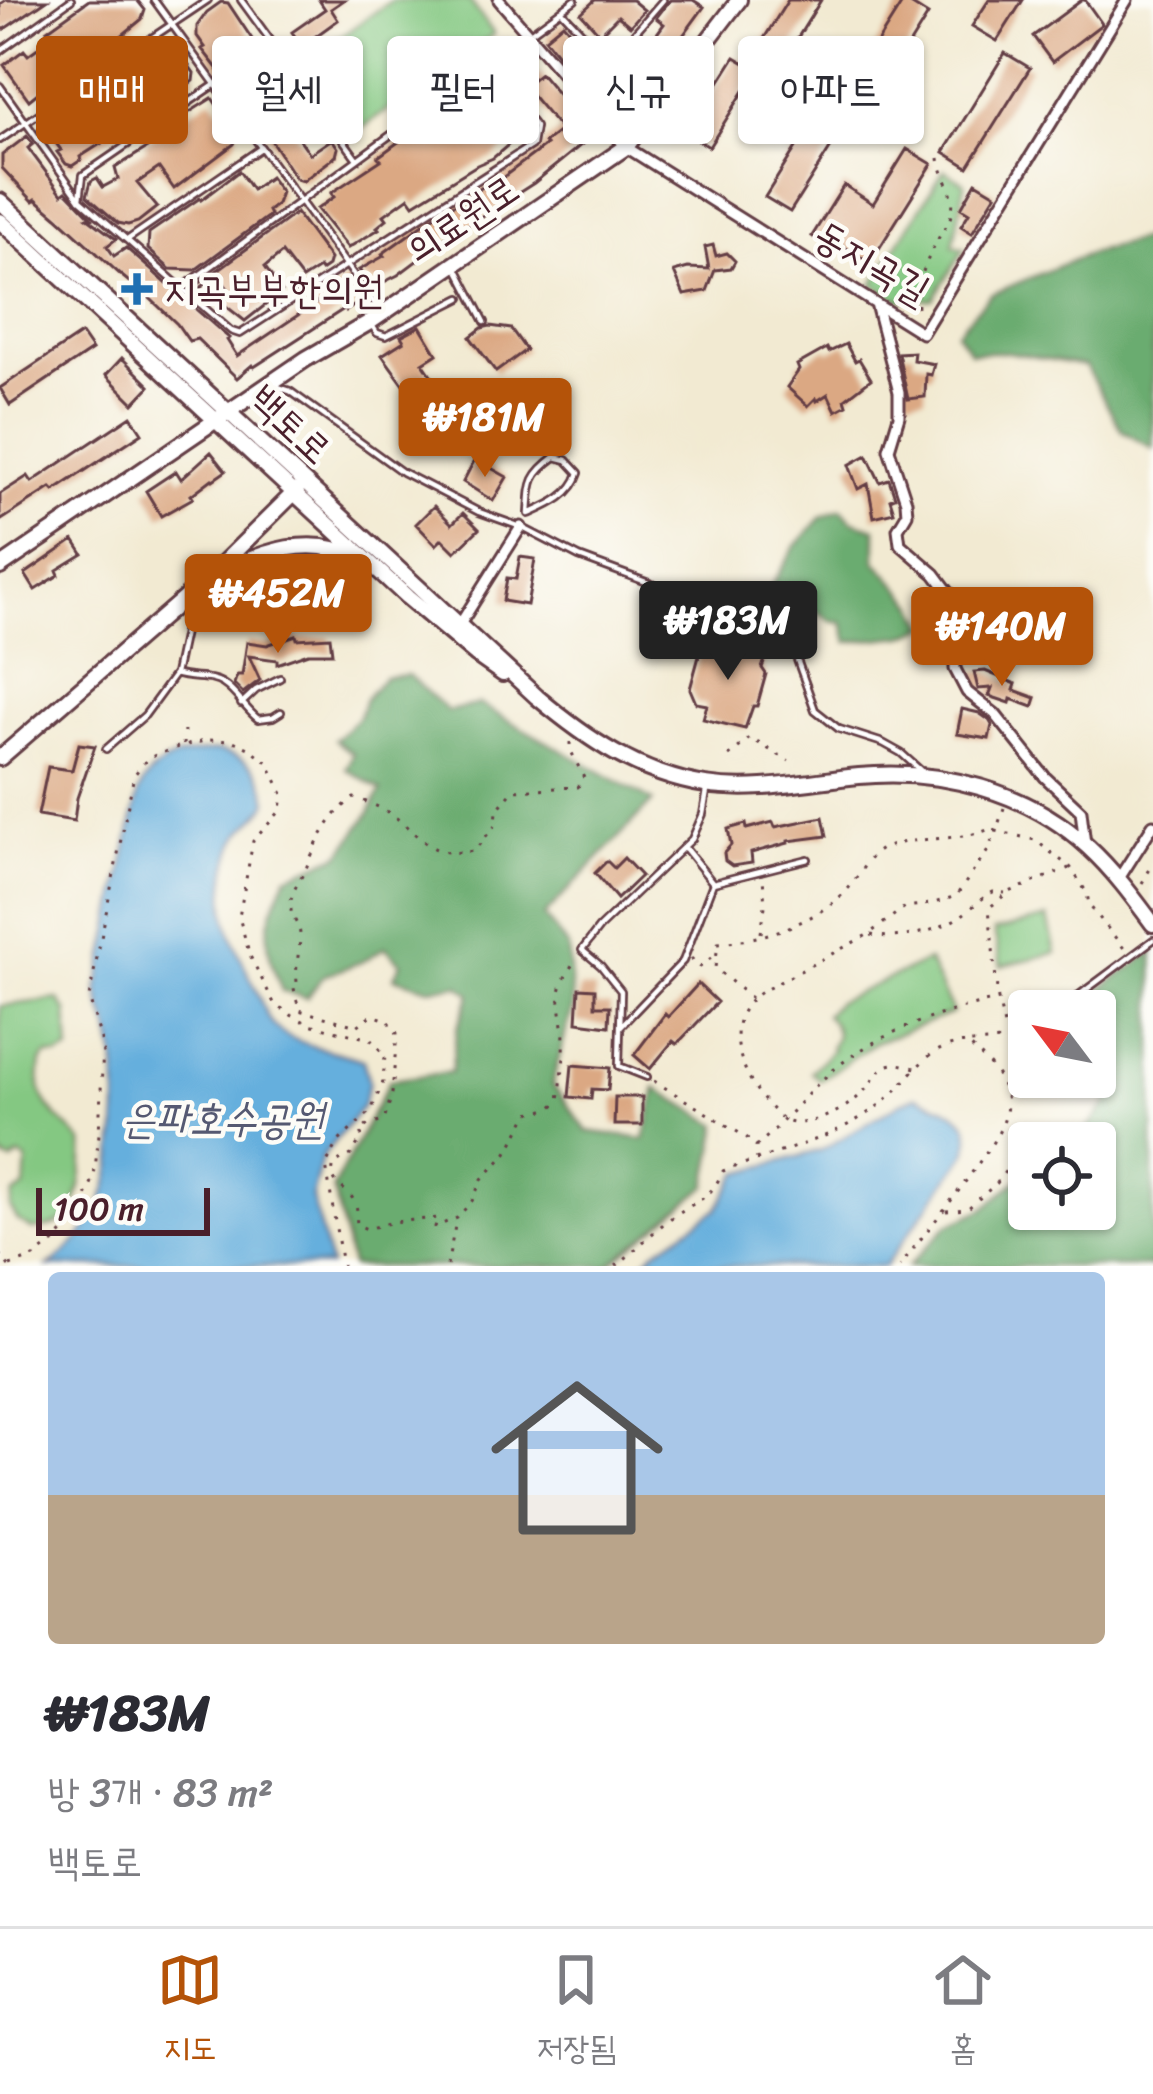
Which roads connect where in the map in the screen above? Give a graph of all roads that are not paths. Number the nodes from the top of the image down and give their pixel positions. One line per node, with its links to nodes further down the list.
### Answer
1 (71, 0): 14 (lane)
2 (154, 0): 11 (lane)
3 (208, 0): 11 (lane)
4 (241, 0): 25 (lane)
5 (499, 0): 12 (street, 동지곡길)
6 (575, 0): 10 (lane)
7 (663, 0): 10 (lane)
8 (739, 0): 23 (street, 의료원로)
9 (1127, 0): 35 (street, 동지곡길)
10 (561, 10): 12 (lane)
11 (173, 25): 15 (lane); 18 (lane)
12 (529, 34): 13 (lane); 23 (street, 동지곡길)
13 (526, 36)
14 (0, 51)
15 (212, 80)
16 (0, 86): 18 (lane)
17 (212, 86): 26 (lane)
18 (24, 122): 20 (lane); 26 (lane)
19 (387, 137): 25 (lane)
20 (0, 140)
21 (259, 144): 24 (lane)
22 (532, 144): 32 (lane)
23 (626, 147): 31 (street, 의료원로); 35 (street, 동지곡길)
24 (262, 148): 28 (lane); 30 (lane)
25 (357, 159): 28 (lane)
26 (80, 199): 30 (lane)
27 (0, 201): 39 (street, 백토로)
28 (300, 201): 32 (lane); 33 (lane)
29 (0, 221): 39 (street, 백토로)
30 (128, 240): 33 (lane)
31 (456, 264): 36 (street, 의료원로); 37 (lane)
32 (346, 265): 33 (lane); 36 (lane)
33 (182, 288)
34 (461, 298): 36 (lane)
35 (876, 304): 56 (street)
36 (376, 318): 38 (street, 의료원로)
37 (485, 322)
38 (269, 385): 39 (street, 의료원로); 42 (lane)
39 (224, 417): 40 (street, 백토로); 43 (street, 의료원로)
40 (299, 488): 44 (street, 백토로); 45 (street); 46 (street, 백토로)
41 (529, 514): 41 (lane)
42 (521, 527): 46 (street); 53 (lane)
43 (0, 567)
44 (375, 569): 45 (street); 46 (street, 백토로)
45 (209, 578): 47 (lane); 52 (street)
46 (456, 630): 54 (street, 백토로)
47 (176, 674): 49 (lane); 51 (lane)
48 (280, 677): 49 (lane)
49 (241, 704): 50 (lane)
50 (281, 712)
51 (106, 749)
52 (0, 758)
53 (924, 774): 54 (street, 백토로); 56 (street, 백토로)
54 (708, 786): 57 (lane)
55 (1153, 825): 59 (street)
56 (1085, 844): 59 (street, 백토로)
57 (685, 848): 60 (lane); 64 (lane)
58 (808, 859): 60 (lane)
59 (1118, 880): 61 (street, 백토로)
60 (713, 884): 64 (lane)
61 (1153, 924)
62 (1153, 940): 63 (lane)
63 (1087, 990)
64 (621, 1026): 65 (lane)
65 (647, 1077)

